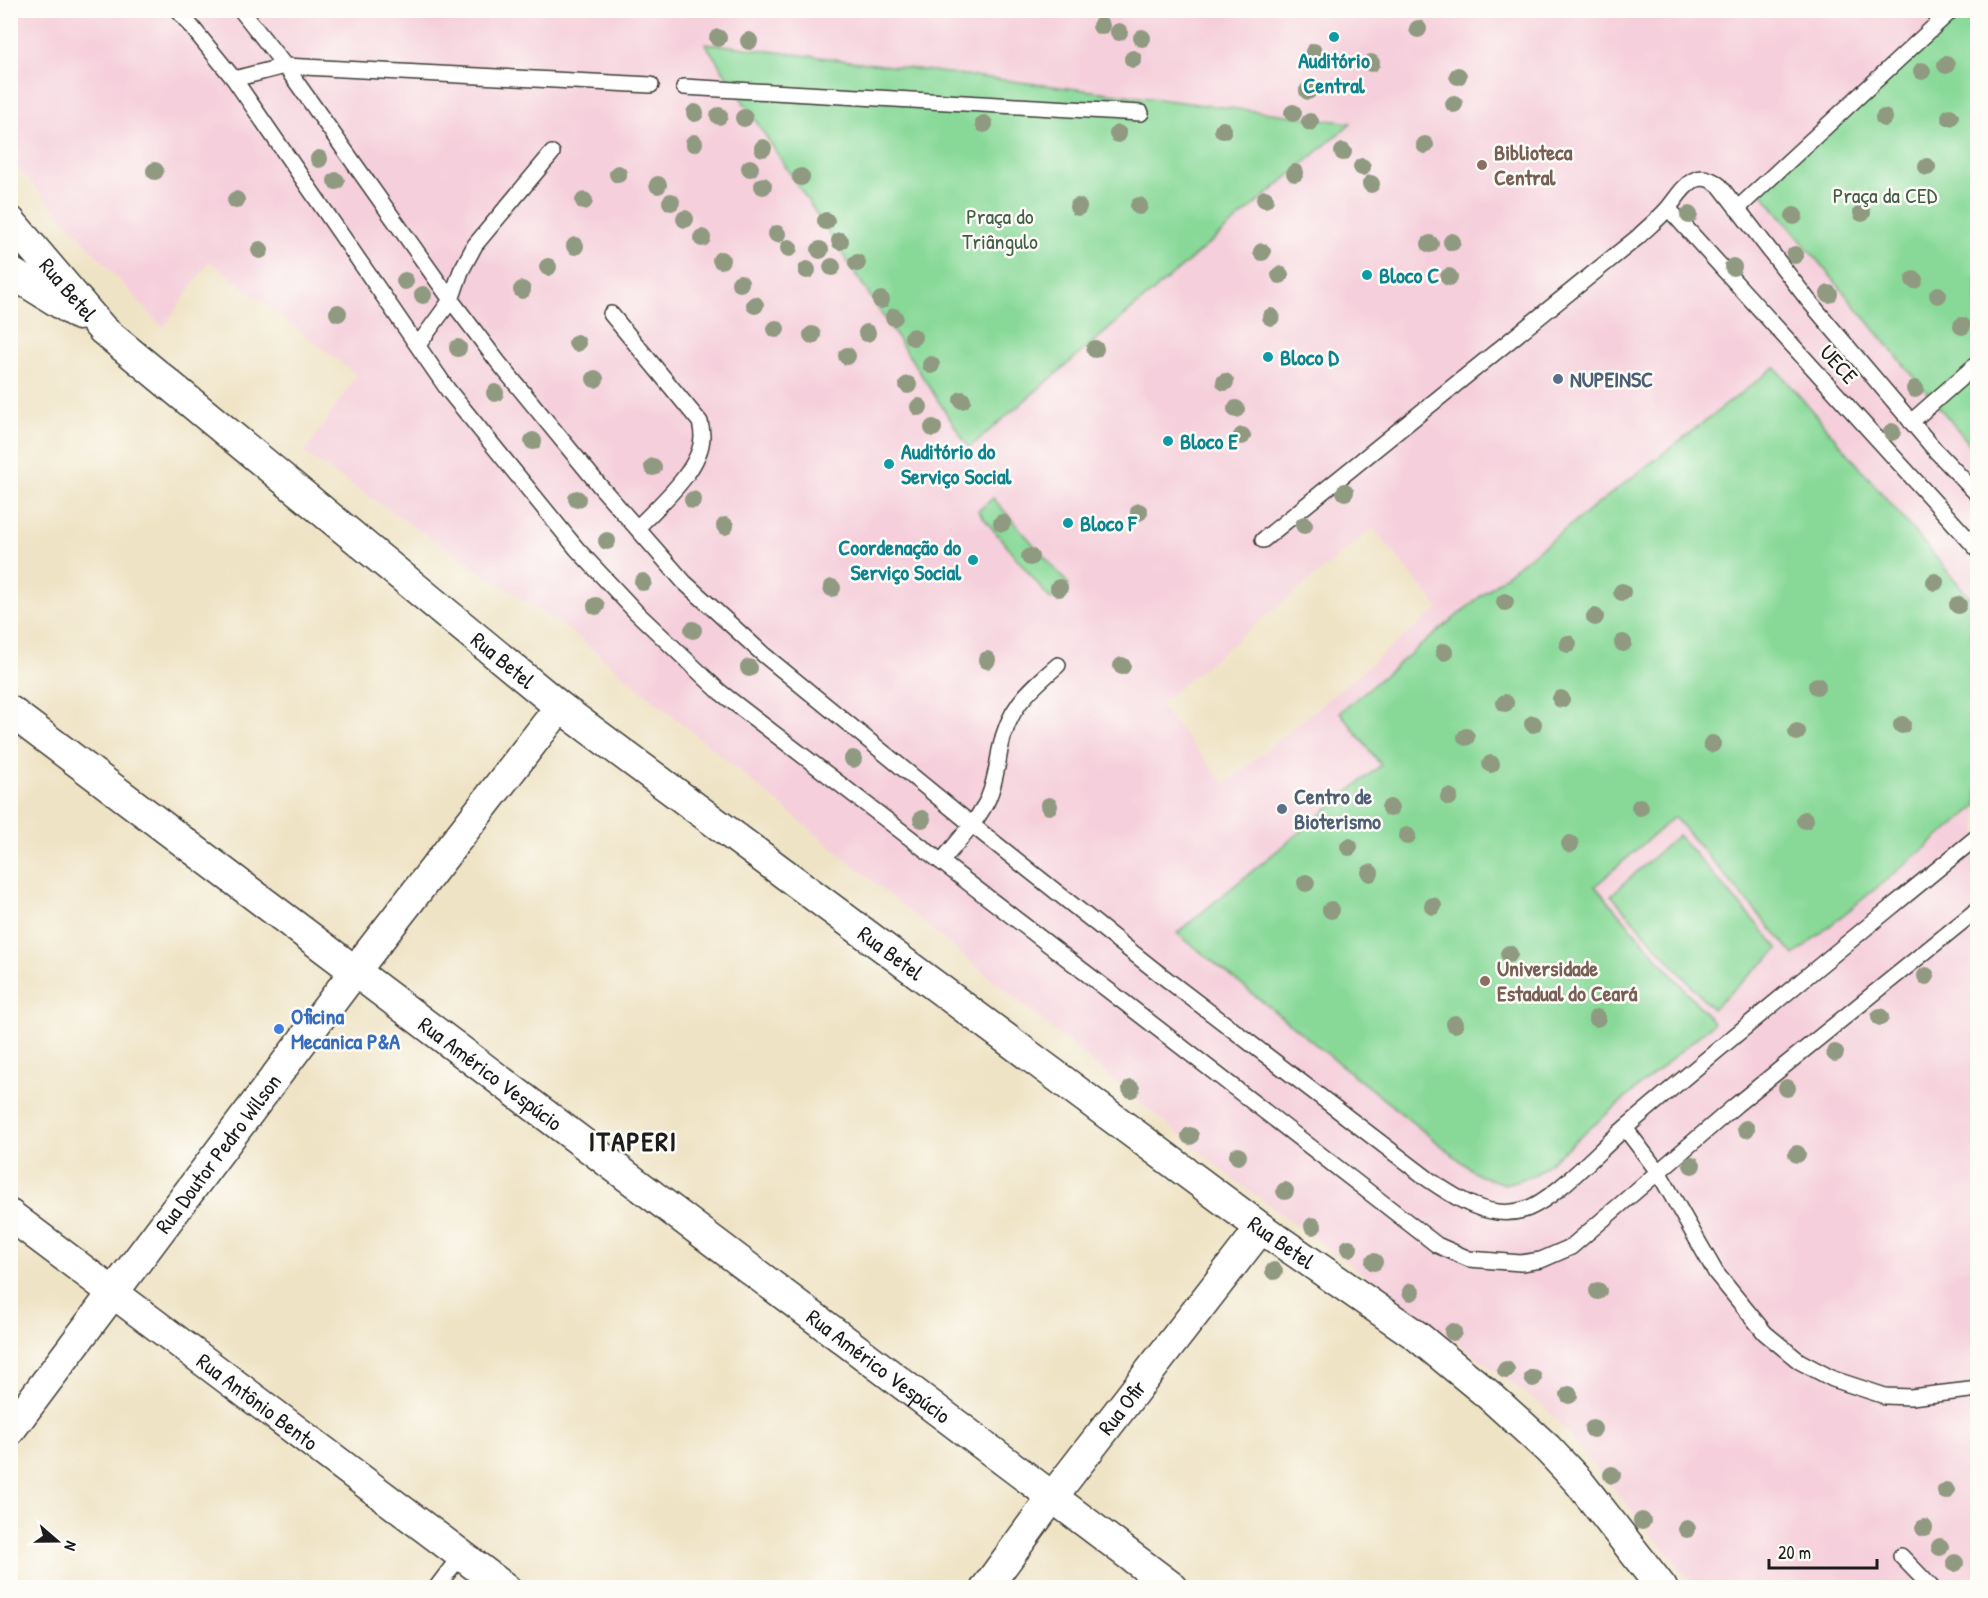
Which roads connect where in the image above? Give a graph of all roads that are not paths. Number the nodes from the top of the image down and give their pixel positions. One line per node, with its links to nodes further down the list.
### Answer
1 (178, 10): 5 (lane)
2 (241, 10): 4 (lane)
3 (1952, 10): 11 (lane)
4 (285, 66): 5 (lane); 6 (lane); 14 (lane)
5 (234, 79): 17 (lane)
6 (651, 85)
7 (684, 87): 8 (lane)
8 (1141, 112)
9 (552, 153): 14 (lane)
10 (1668, 208): 11 (lane); 22 (lane); 23 (lane, UECE)
11 (1737, 209): 19 (lane)
12 (10, 221): 16 (street, Rua Betel)
13 (10, 272): 16 (street, Rua Betel)
14 (450, 300): 17 (lane); 21 (lane)
15 (611, 314): 21 (lane)
16 (103, 330): 25 (street, Rua Betel)
17 (418, 345): 29 (lane)
18 (1977, 363): 19 (lane)
19 (1911, 422): 20 (lane)
20 (1977, 495)
21 (637, 528): 27 (lane)
22 (1263, 540)
23 (1977, 550)
24 (1058, 665): 27 (lane)
25 (560, 707): 31 (street, Rua Doutor Pedro Wilson); 35 (street, Rua Betel)
26 (10, 711): 31 (street, Rua Américo Vespúcio)
27 (971, 824): 29 (lane); 32 (lane)
28 (1977, 836): 32 (lane)
29 (941, 862): 33 (lane)
30 (1977, 909): 33 (lane)
31 (355, 970): 36 (street, Rua Doutor Pedro Wilson); 39 (street, Rua Américo Vespúcio)
32 (1625, 1128): 33 (lane)
33 (1659, 1173): 37 (lane)
34 (10, 1215): 36 (street, Rua Antônio Bento)
35 (1261, 1228): 39 (street, Rua Ofir); 46 (street, Rua Betel)
36 (114, 1294): 38 (street, Rua Doutor Pedro Wilson); 40 (street, Rua Antônio Bento)
37 (1977, 1389)
38 (10, 1430)
39 (1053, 1496): 44 (street, Rua Ofir); 45 (street, Rua Américo Vespúcio)
40 (461, 1555): 42 (lane); 43 (street, Rua Antônio Bento)
41 (1901, 1556): 47 (lane)
42 (436, 1587)
43 (505, 1587)
44 (986, 1587)
45 (1173, 1587)
46 (1662, 1587)
47 (1932, 1587)

